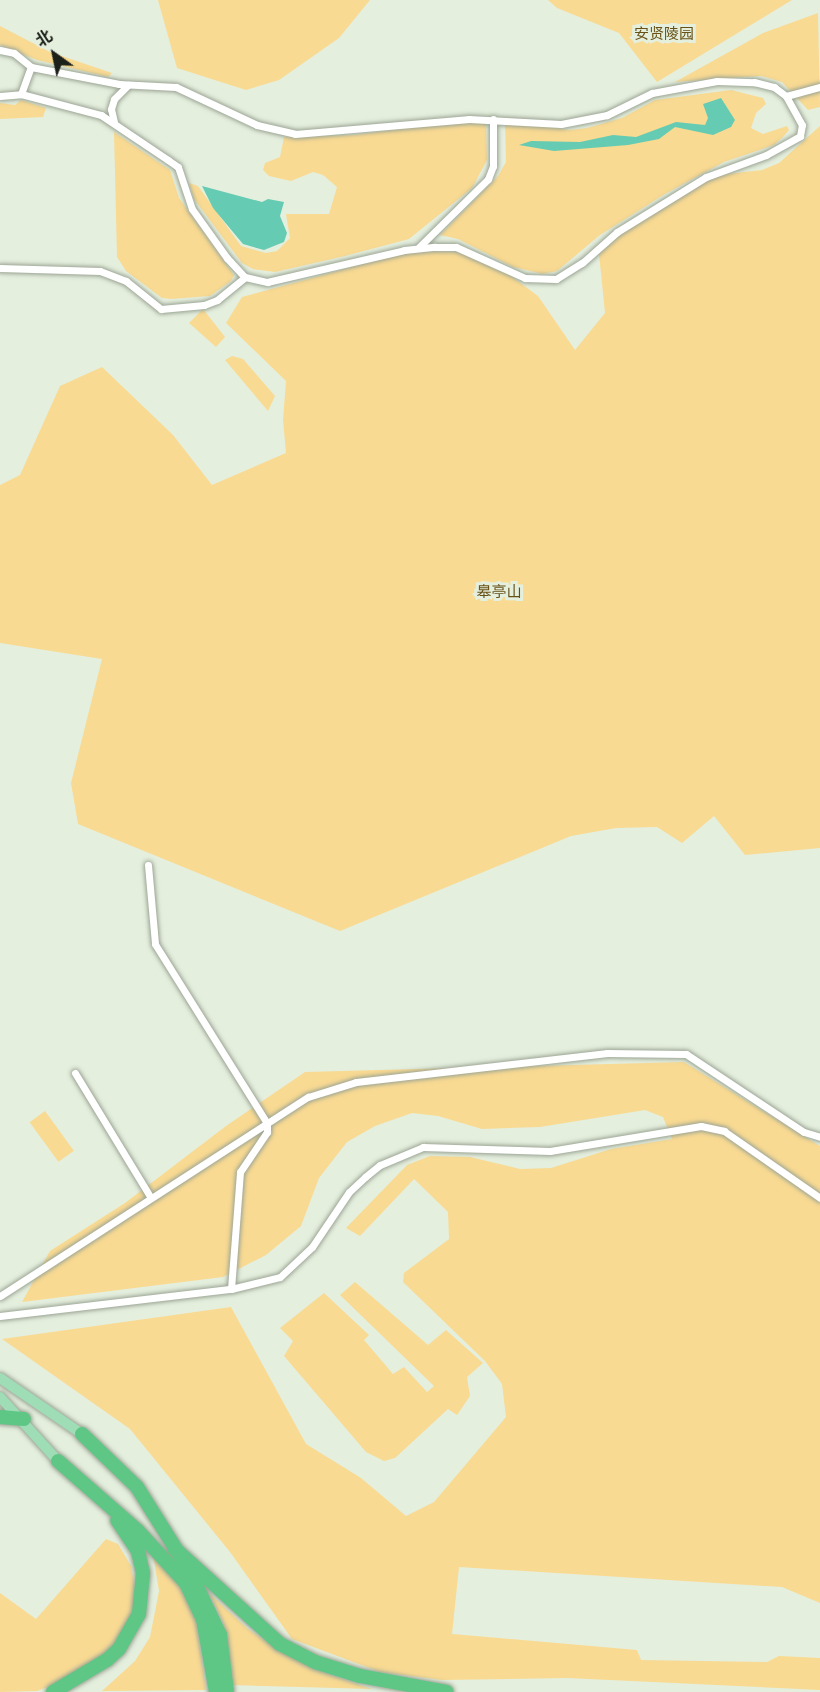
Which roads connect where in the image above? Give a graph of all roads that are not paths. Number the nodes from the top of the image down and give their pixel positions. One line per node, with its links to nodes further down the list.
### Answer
1 (0, 50): 2 (street)
2 (31, 67): 3 (street); 5 (street)
3 (128, 85): 8 (street); 9 (street)
4 (820, 87): 7 (street)
5 (21, 94): 6 (street); 9 (street)
6 (0, 96)
7 (786, 96): 8 (street); 10 (street)
8 (493, 118): 10 (street)
9 (115, 124): 12 (street)
10 (419, 248): 12 (street)
11 (0, 268): 12 (street)
12 (245, 277)
13 (148, 865): 15 (street)
14 (75, 1073): 17 (street)
15 (267, 1123): 16 (street); 17 (street); 19 (street)
16 (820, 1137)
17 (151, 1198): 20 (street)
18 (820, 1198): 19 (street)
19 (231, 1289): 21 (street)
20 (0, 1296)
21 (0, 1316)
22 (0, 1378): 27 (main road)
23 (0, 1397): 26 (main road)
24 (0, 1406): 26 (main road)
25 (0, 1417): 26 (highway)
26 (24, 1419): 28 (main road)
27 (82, 1434): 30 (highway)
28 (58, 1461): 29 (highway)
29 (100, 1500): 31 (highway); 32 (highway)
30 (174, 1548): 33 (highway); 34 (highway)
31 (53, 1692)
32 (216, 1692)
33 (227, 1692)
34 (447, 1692)

